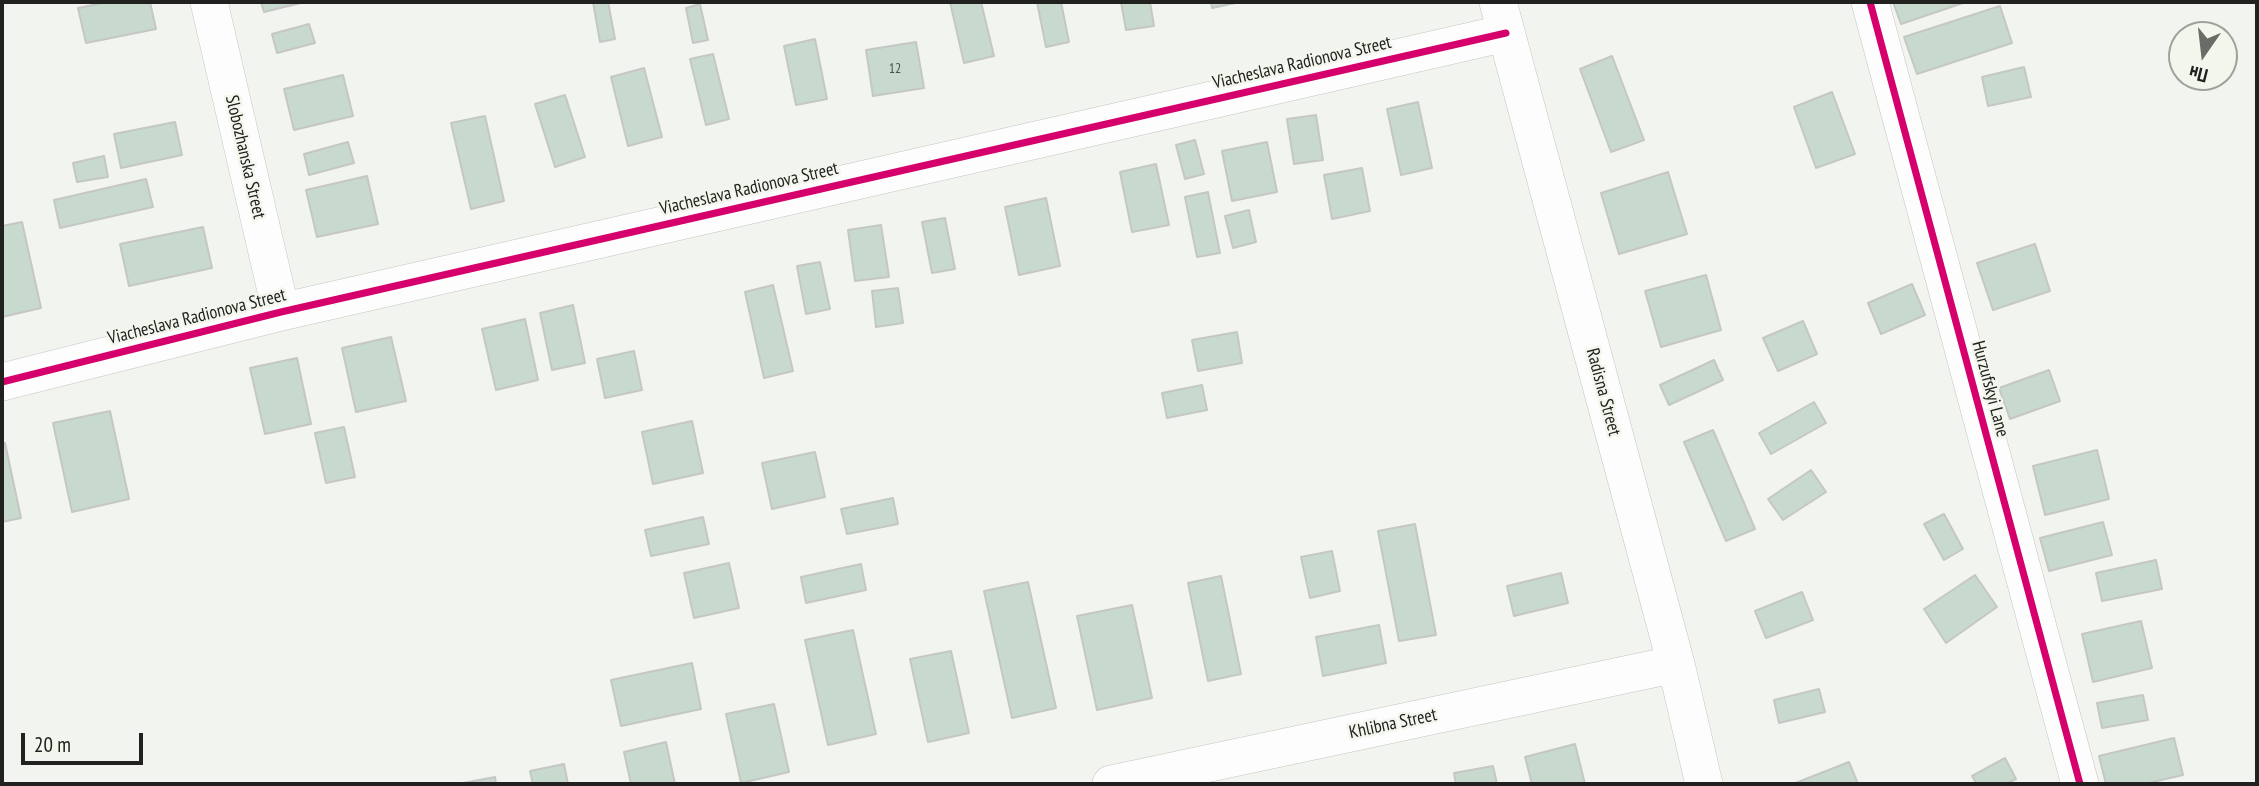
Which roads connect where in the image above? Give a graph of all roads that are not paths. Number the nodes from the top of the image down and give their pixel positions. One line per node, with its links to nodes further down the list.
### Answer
1 (209, 2): 4 (street, Slobozhanska Street)
2 (1870, 2): 9 (street, Hurzufskyi Lane)
3 (1502, 18): 4 (street, Viacheslava Radionova Street); 6 (street, Radisna Street)
4 (281, 312): 5 (street, Viacheslava Radionova Street)
5 (2, 383)
6 (1676, 664): 7 (street, Khlibna Street); 8 (street, Radisna Street)
7 (1111, 784)
8 (1704, 784)
9 (2080, 784)

